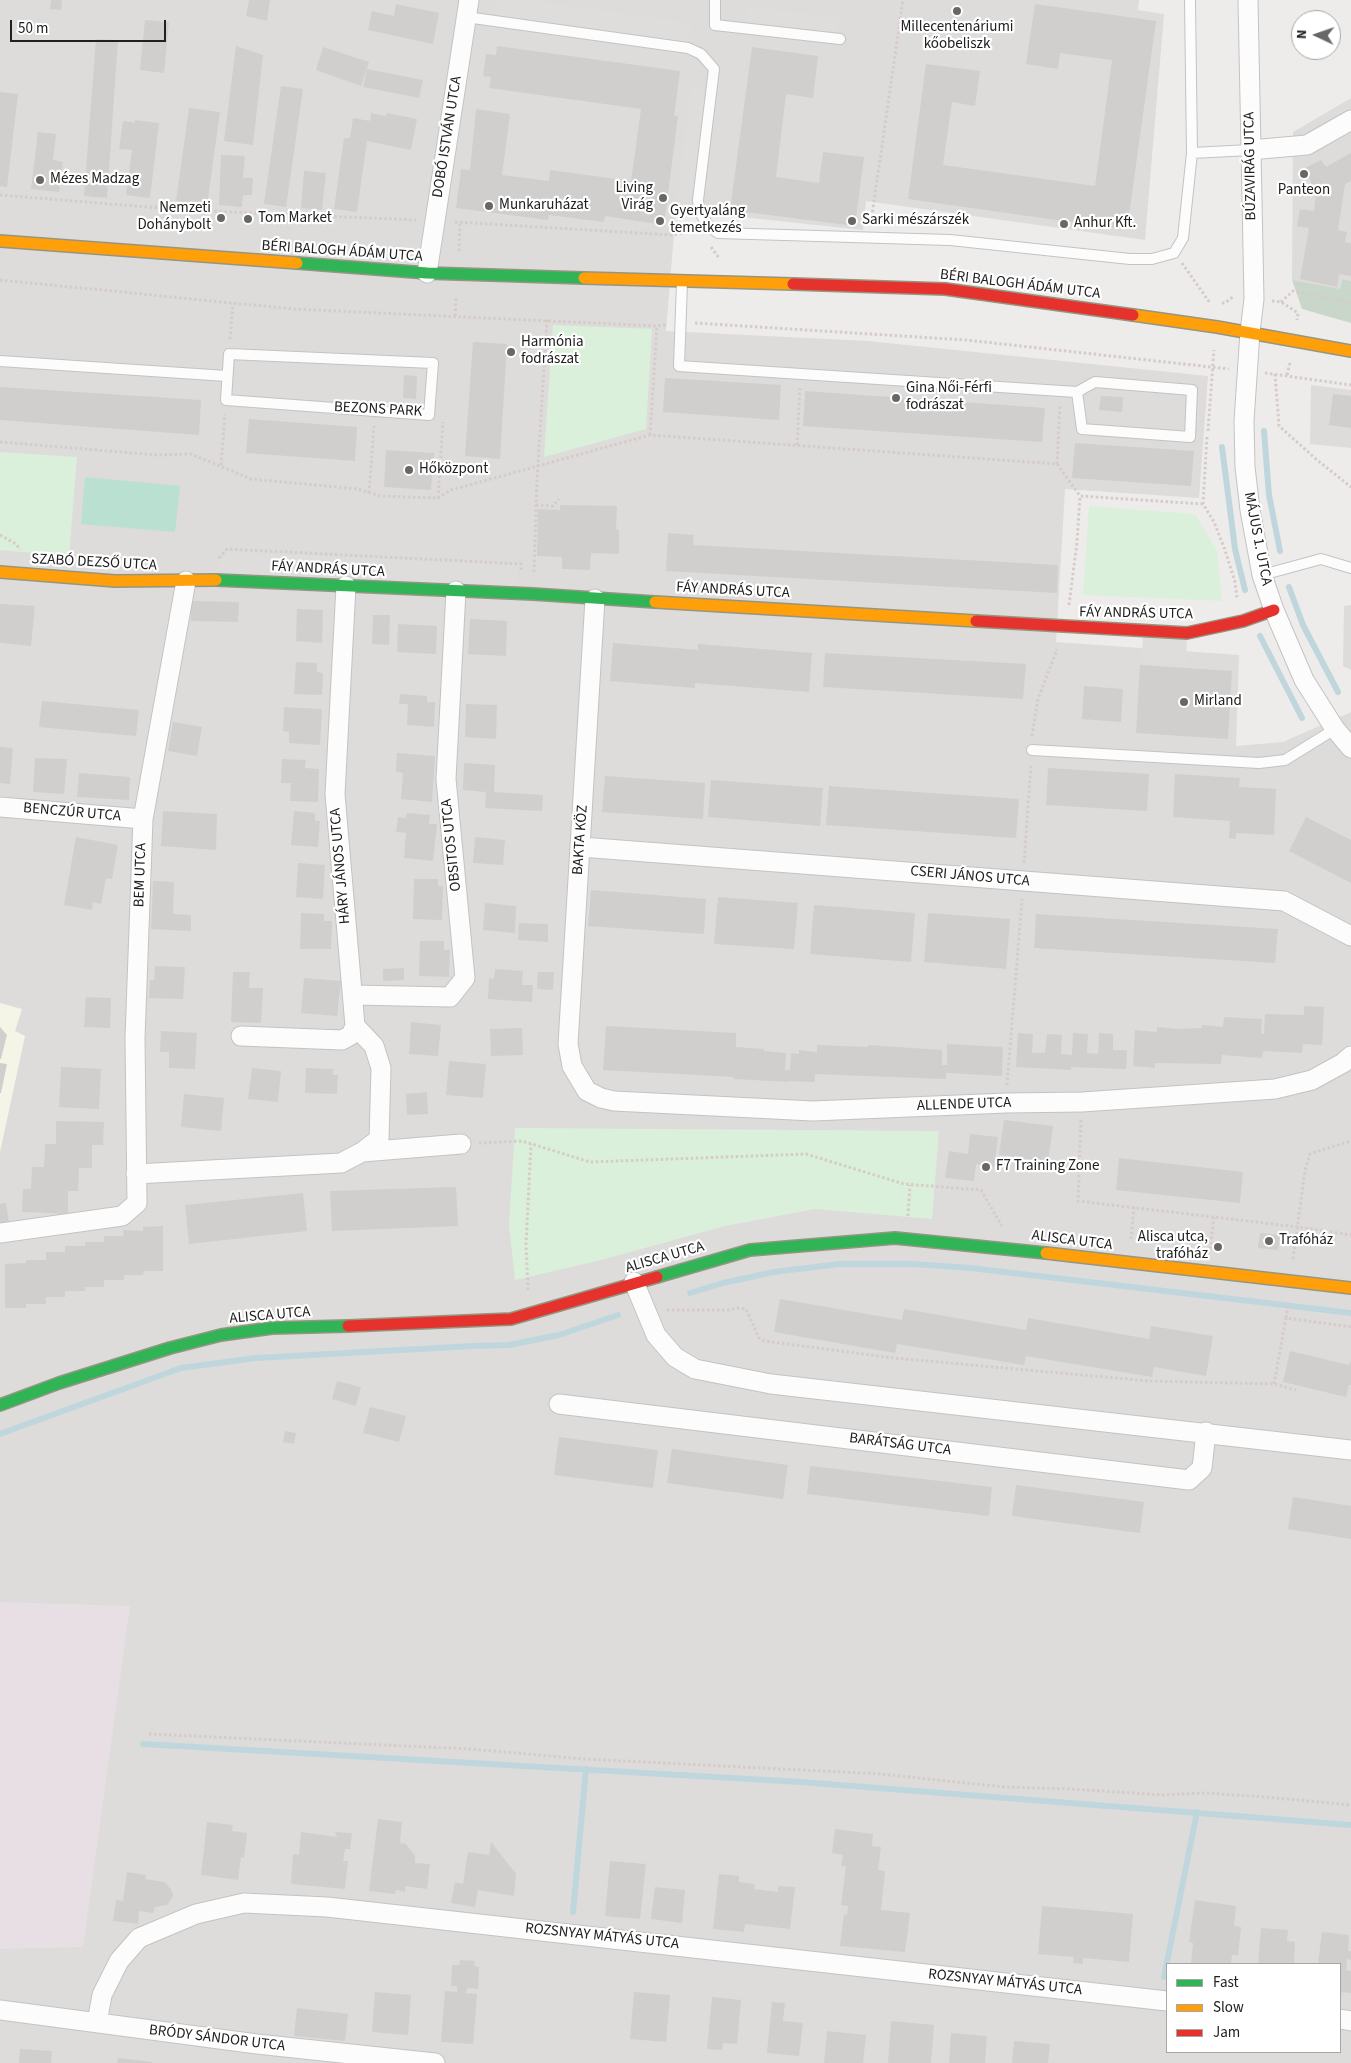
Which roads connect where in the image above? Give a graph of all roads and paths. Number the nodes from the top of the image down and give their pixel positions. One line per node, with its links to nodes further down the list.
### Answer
1 (715, 0): 6 (lane)
2 (903, 0): 14 (path)
3 (1190, 0): 9 (lane)
4 (1248, 0): 8 (street, BÚZAVIRÁG UTCA)
5 (468, 9): 11 (street, DOBÓ ISTVÁN UTCA); 14 (lane)
6 (840, 39)
7 (1351, 120): 8 (street)
8 (1250, 150): 9 (lane); 22 (street, BÚZAVIRÁG UTCA)
9 (1192, 153): 17 (lane)
10 (0, 195): 11 (path)
11 (435, 221): 12 (path); 19 (street, DOBÓ ISTVÁN UTCA)
12 (460, 222): 13 (path); 20 (path)
13 (699, 231)
14 (869, 236): 17 (lane)
15 (0, 241): 19 (street, BÉRI BALOGH ÁDÁM UTCA)
16 (709, 244): 18 (path)
17 (1174, 253): 24 (path)
18 (728, 258)
19 (427, 273): 20 (street, BÉRI BALOGH ÁDÁM UTCA)
20 (457, 274): 21 (street, BÉRI BALOGH ÁDÁM UTCA)
21 (682, 281): 30 (street, BÉRI BALOGH ÁDÁM UTCA); 34 (lane)
22 (1254, 298): 24 (path); 30 (street, BÚZAVIRÁG UTCA)
23 (1204, 301): 24 (path)
24 (1209, 302)
25 (1281, 302): 26 (path)
26 (1351, 303)
27 (233, 304): 32 (path)
28 (547, 320): 45 (path)
29 (657, 326): 42 (path)
30 (1250, 332): 31 (street, BÉRI BALOGH ÁDÁM UTCA); 56 (street, MÁJUS 1. UTCA)
31 (1351, 351)
32 (229, 354): 36 (lane); 41 (lane, BEZONS PARK)
33 (0, 361): 36 (lane)
34 (800, 374): 37 (lane); 44 (path)
35 (1275, 374): 48 (path)
36 (227, 376): 39 (lane)
37 (1061, 391): 38 (lane); 46 (path)
38 (1078, 392): 38 (lane)
39 (226, 400): 40 (lane, BEZONS PARK); 47 (path)
40 (375, 411): 41 (lane, BEZONS PARK); 49 (path)
41 (429, 415): 51 (path)
42 (650, 434): 44 (path); 45 (path)
43 (0, 442): 47 (path)
44 (797, 445): 46 (path)
45 (538, 464): 51 (path); 53 (path)
46 (1057, 464): 50 (path)
47 (221, 465): 49 (path)
48 (1351, 487)
49 (369, 493): 51 (path)
50 (1080, 496): 63 (path); 64 (path)
51 (438, 498)
52 (560, 500): 53 (path)
53 (536, 506): 57 (path)
54 (1351, 568): 56 (lane)
55 (0, 572): 58 (street, SZABÓ DEZSŐ UTCA)
56 (1262, 575): 62 (street, MÁJUS 1. UTCA)
57 (533, 579)
58 (186, 580): 59 (street, FÁY ANDRÁS UTCA); 69 (street, BEM UTCA)
59 (346, 586): 60 (street, FÁY ANDRÁS UTCA); 73 (street, HÁRY JÁNOS UTCA)
60 (456, 591): 61 (street, FÁY ANDRÁS UTCA); 73 (street, OBSITOS UTCA)
61 (595, 599): 64 (street, FÁY ANDRÁS UTCA); 70 (street, BAKTA KÖZ)
62 (1274, 610): 63 (street, FÁY ANDRÁS UTCA); 65 (street, MÁJUS 1. UTCA)
63 (1243, 621): 64 (street, FÁY ANDRÁS UTCA)
64 (1066, 627): 67 (path)
65 (1343, 727): 66 (street, MÁJUS 1. UTCA); 67 (lane)
66 (1351, 748)
67 (1032, 750): 71 (path)
68 (0, 807): 69 (street, BENCZÚR UTCA)
69 (143, 819): 84 (street, BEM UTCA)
70 (581, 847): 71 (street, CSERI JÁNOS UTCA); 77 (street, BAKTA KÖZ)
71 (1023, 882): 72 (street, CSERI JÁNOS UTCA); 79 (path)
72 (1351, 936)
73 (353, 995): 74 (street, HÁRY JÁNOS UTCA)
74 (355, 1026): 75 (street); 83 (street)
75 (241, 1036)
76 (1351, 1056): 78 (street, ALLENDE UTCA)
77 (578, 1078): 79 (street, ALLENDE UTCA)
78 (1082, 1102): 79 (street, ALLENDE UTCA); 87 (path)
79 (1006, 1103)
80 (1351, 1141): 89 (path)
81 (461, 1144): 82 (path); 83 (street)
82 (531, 1144): 85 (path); 99 (path)
83 (362, 1152): 84 (street)
84 (136, 1174): 90 (street, BEM UTCA)
85 (910, 1184): 86 (path); 92 (path)
86 (910, 1194)
87 (1134, 1207): 88 (path); 93 (path)
88 (1214, 1217): 89 (path); 94 (path)
89 (1298, 1227): 91 (path); 96 (path)
90 (0, 1232)
91 (1351, 1235)
92 (1015, 1249): 93 (street, ALISCA UTCA); 95 (street, ALISCA UTCA)
93 (1128, 1263): 94 (street, ALISCA UTCA)
94 (1208, 1272): 96 (street, ALISCA UTCA)
95 (634, 1282): 98 (street); 99 (street, ALISCA UTCA)
96 (1290, 1282): 97 (street, ALISCA UTCA)
97 (1351, 1288)
98 (646, 1309): 101 (path); 105 (street)
99 (530, 1313): 104 (street, ALISCA UTCA)
100 (1351, 1327): 101 (path)
101 (1274, 1384): 102 (path)
102 (1296, 1390)
103 (559, 1404): 105 (street, BARÁTSÁG UTCA)
104 (0, 1405)
105 (1206, 1432): 106 (street)
106 (1351, 1450)
107 (149, 1734): 108 (path)
108 (1351, 1805)
109 (1166, 2001): 111 (street, ROZSNYAY MÁTYÁS UTCA)
110 (0, 2010): 111 (street, BRÓDY SÁNDOR UTCA)
111 (97, 2023): 112 (street, BRÓDY SÁNDOR UTCA)
112 (435, 2063)

